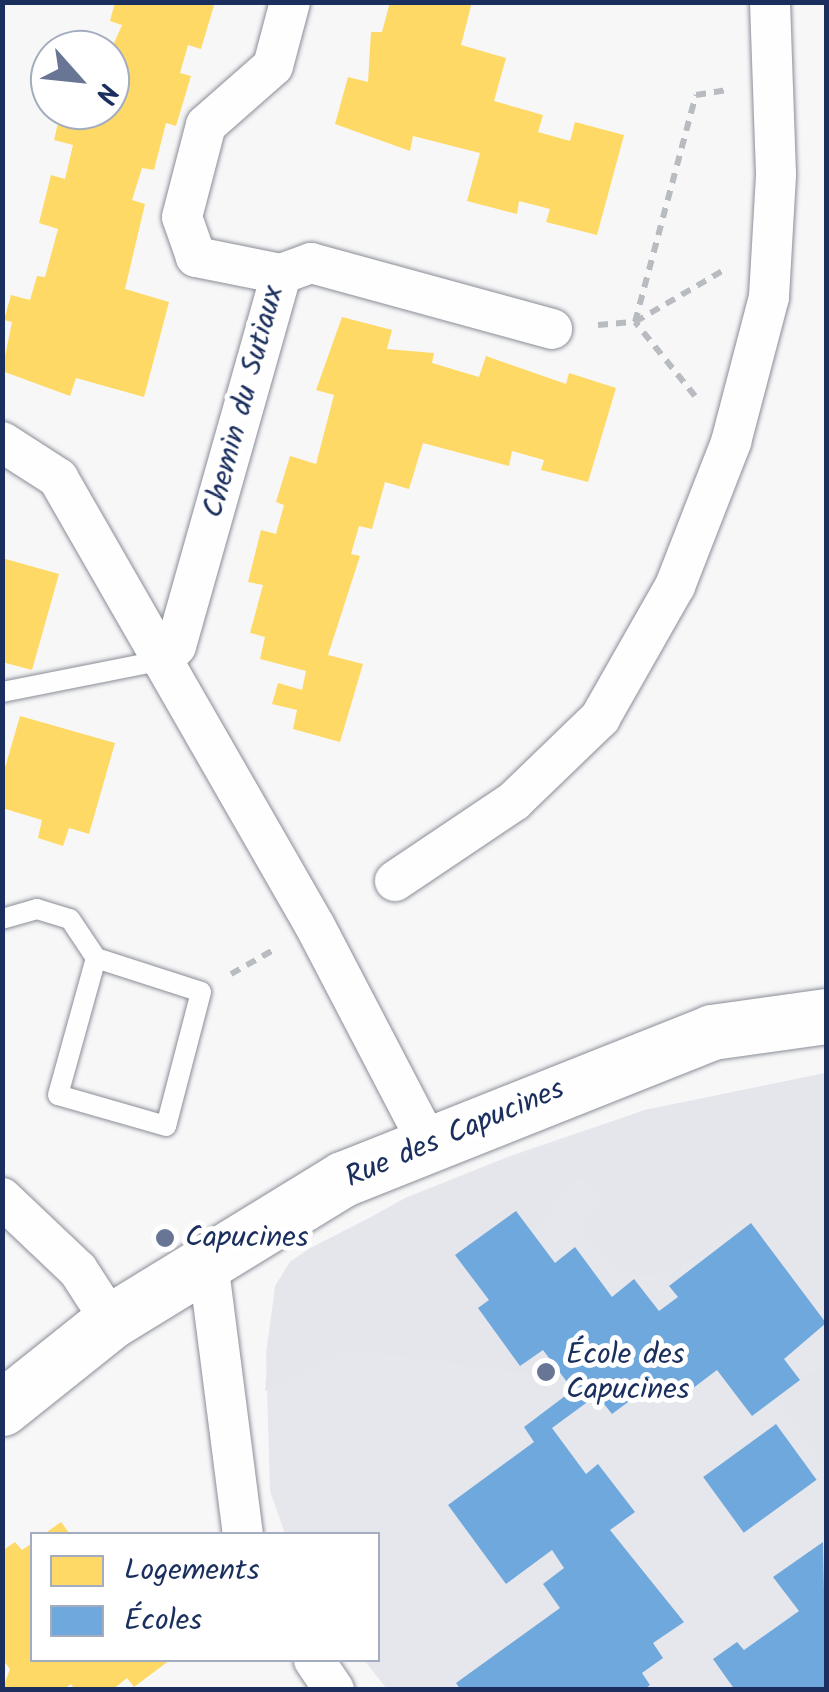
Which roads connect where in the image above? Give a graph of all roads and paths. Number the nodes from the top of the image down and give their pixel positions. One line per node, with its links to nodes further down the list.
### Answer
1 (290, 2): 5 (street, Chemin du Sutiaux)
2 (770, 2): 3 (street)
3 (772, 82): 4 (street); 6 (path)
4 (772, 242): 6 (path); 9 (street)
5 (281, 274): 7 (street); 10 (street, Chemin du Sutiaux)
6 (636, 322): 7 (path); 9 (path)
7 (552, 330)
8 (2, 442): 10 (street)
9 (731, 442): 12 (street)
10 (164, 660): 11 (lane); 16 (street)
11 (2, 692)
12 (395, 881)
13 (2, 919): 14 (lane)
14 (96, 958): 14 (lane)
15 (826, 1016): 16 (street, Rue des Capucines)
16 (428, 1143): 18 (street, Rue des Capucines)
17 (2, 1198): 19 (street)
18 (208, 1262): 19 (street, Rue des Capucines); 21 (street)
19 (112, 1321): 20 (street, Rue des Capucines)
20 (2, 1408)
21 (243, 1532)
22 (315, 1662): 23 (street)
23 (334, 1690)

